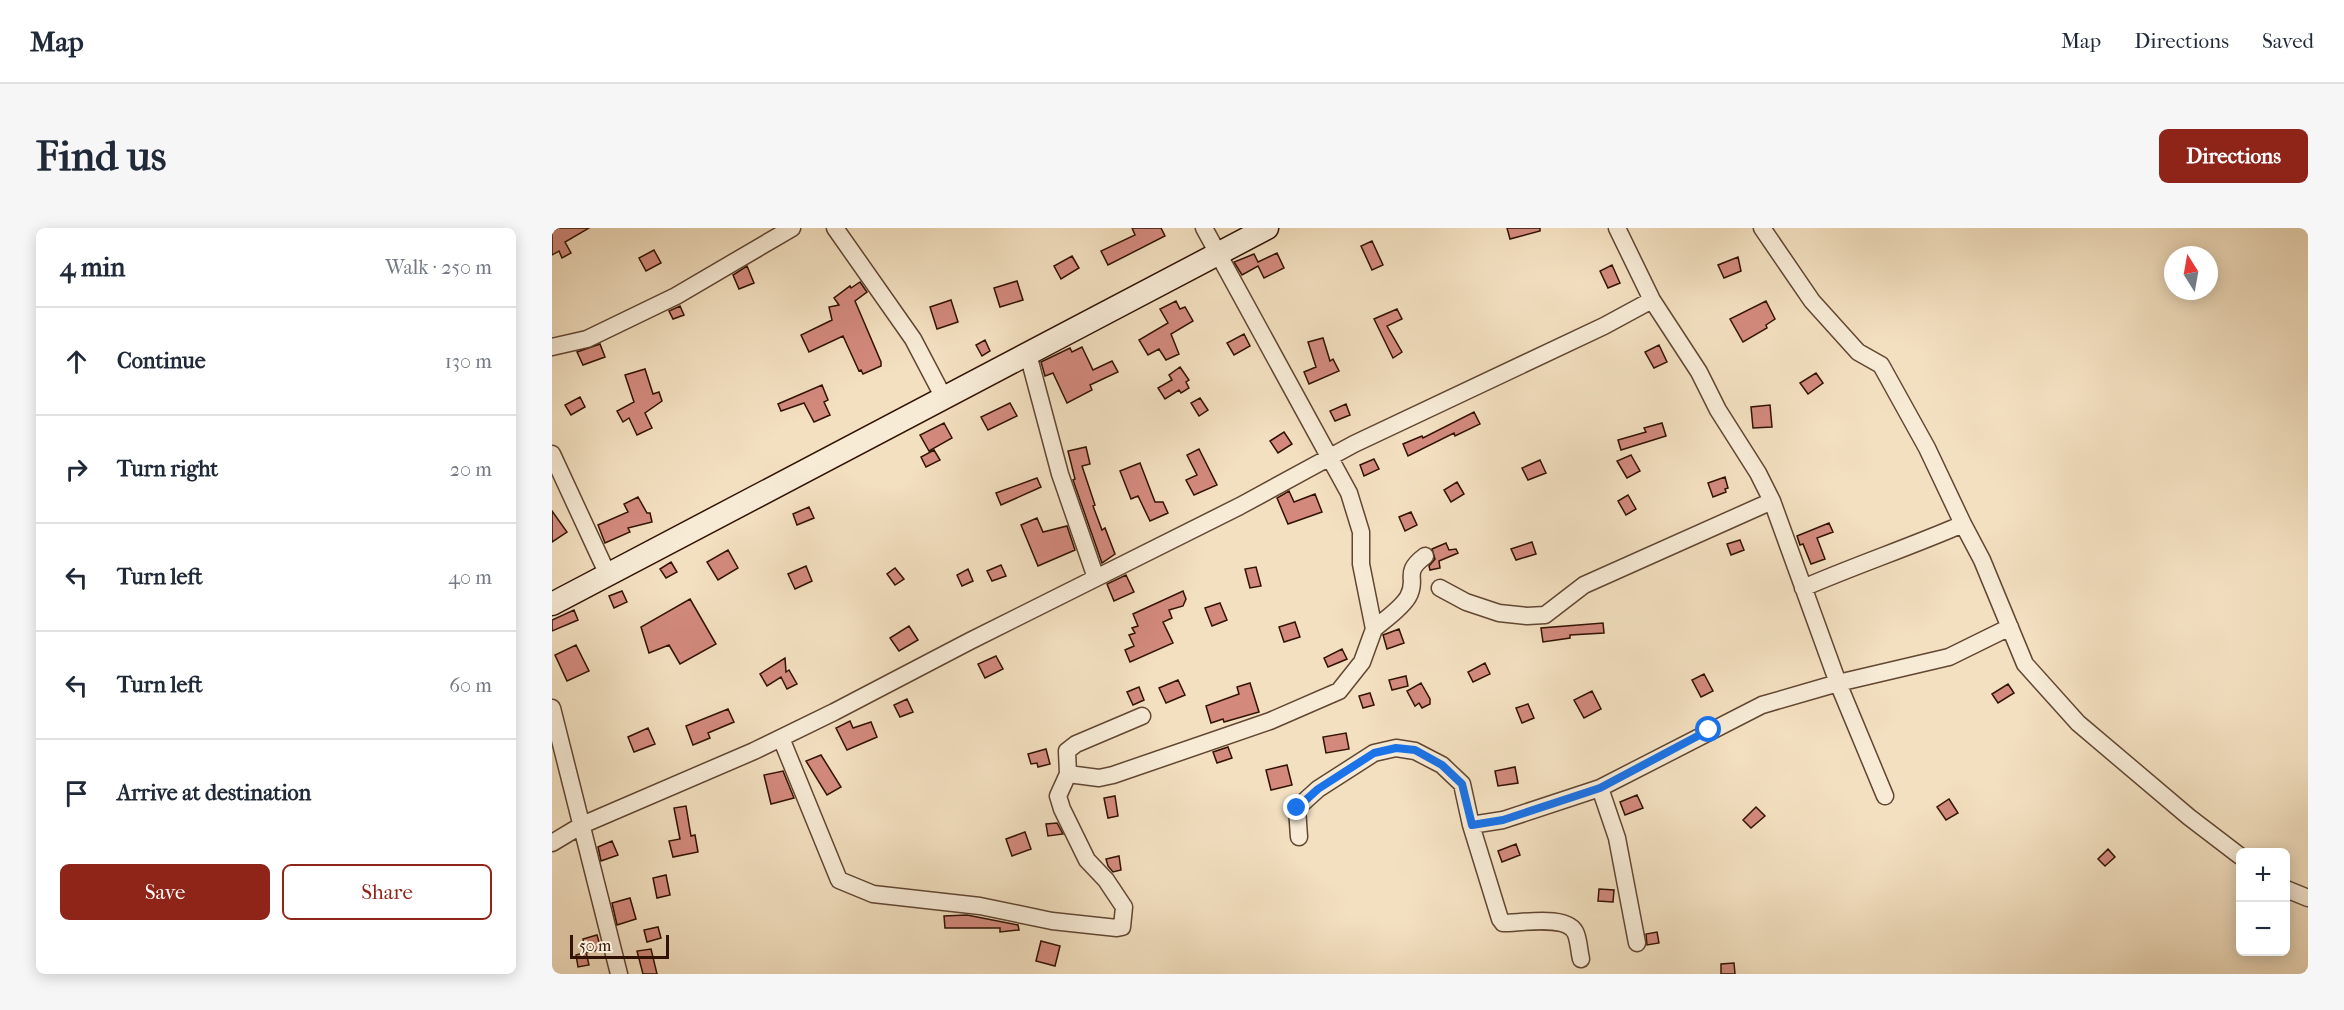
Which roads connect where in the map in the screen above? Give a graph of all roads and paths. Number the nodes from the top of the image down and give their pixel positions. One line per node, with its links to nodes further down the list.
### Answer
1 (792, 228): 9 (street)
2 (835, 228): 11 (street)
3 (1204, 228): 7 (street)
4 (1267, 228): 7 (main road)
5 (1617, 228): 8 (street)
6 (1762, 228): 15 (street)
7 (1217, 254): 10 (main road); 13 (street)
8 (1652, 300): 13 (street); 14 (street)
9 (552, 347)
10 (1028, 354): 11 (main road); 18 (street)
11 (945, 398): 17 (main road)
12 (552, 454): 17 (street)
13 (1329, 460): 18 (street); 23 (street)
14 (1772, 501): 19 (street); 20 (street)
15 (1962, 524): 20 (street); 22 (street)
16 (1425, 556): 23 (street)
17 (608, 575): 21 (main road)
18 (1096, 578): 27 (street)
19 (1440, 588)
20 (1803, 588): 24 (street)
21 (552, 604)
22 (2010, 627): 24 (street); 35 (street)
23 (1374, 629): 28 (street)
24 (1838, 683): 29 (street); 30 (street)
25 (552, 708): 31 (street)
26 (1142, 716): 28 (street)
27 (780, 738): 28 (street); 31 (street)
28 (1068, 774)
29 (1600, 788): 32 (street); 38 (street)
30 (1886, 796)
31 (582, 825): 34 (street); 40 (street)
32 (1472, 825): 33 (street); 39 (street)
33 (1299, 837)
34 (552, 843)
35 (2236, 852)
36 (2290, 891): 37 (street)
37 (2308, 898)
38 (1637, 943)
39 (1581, 958)
40 (619, 974)

